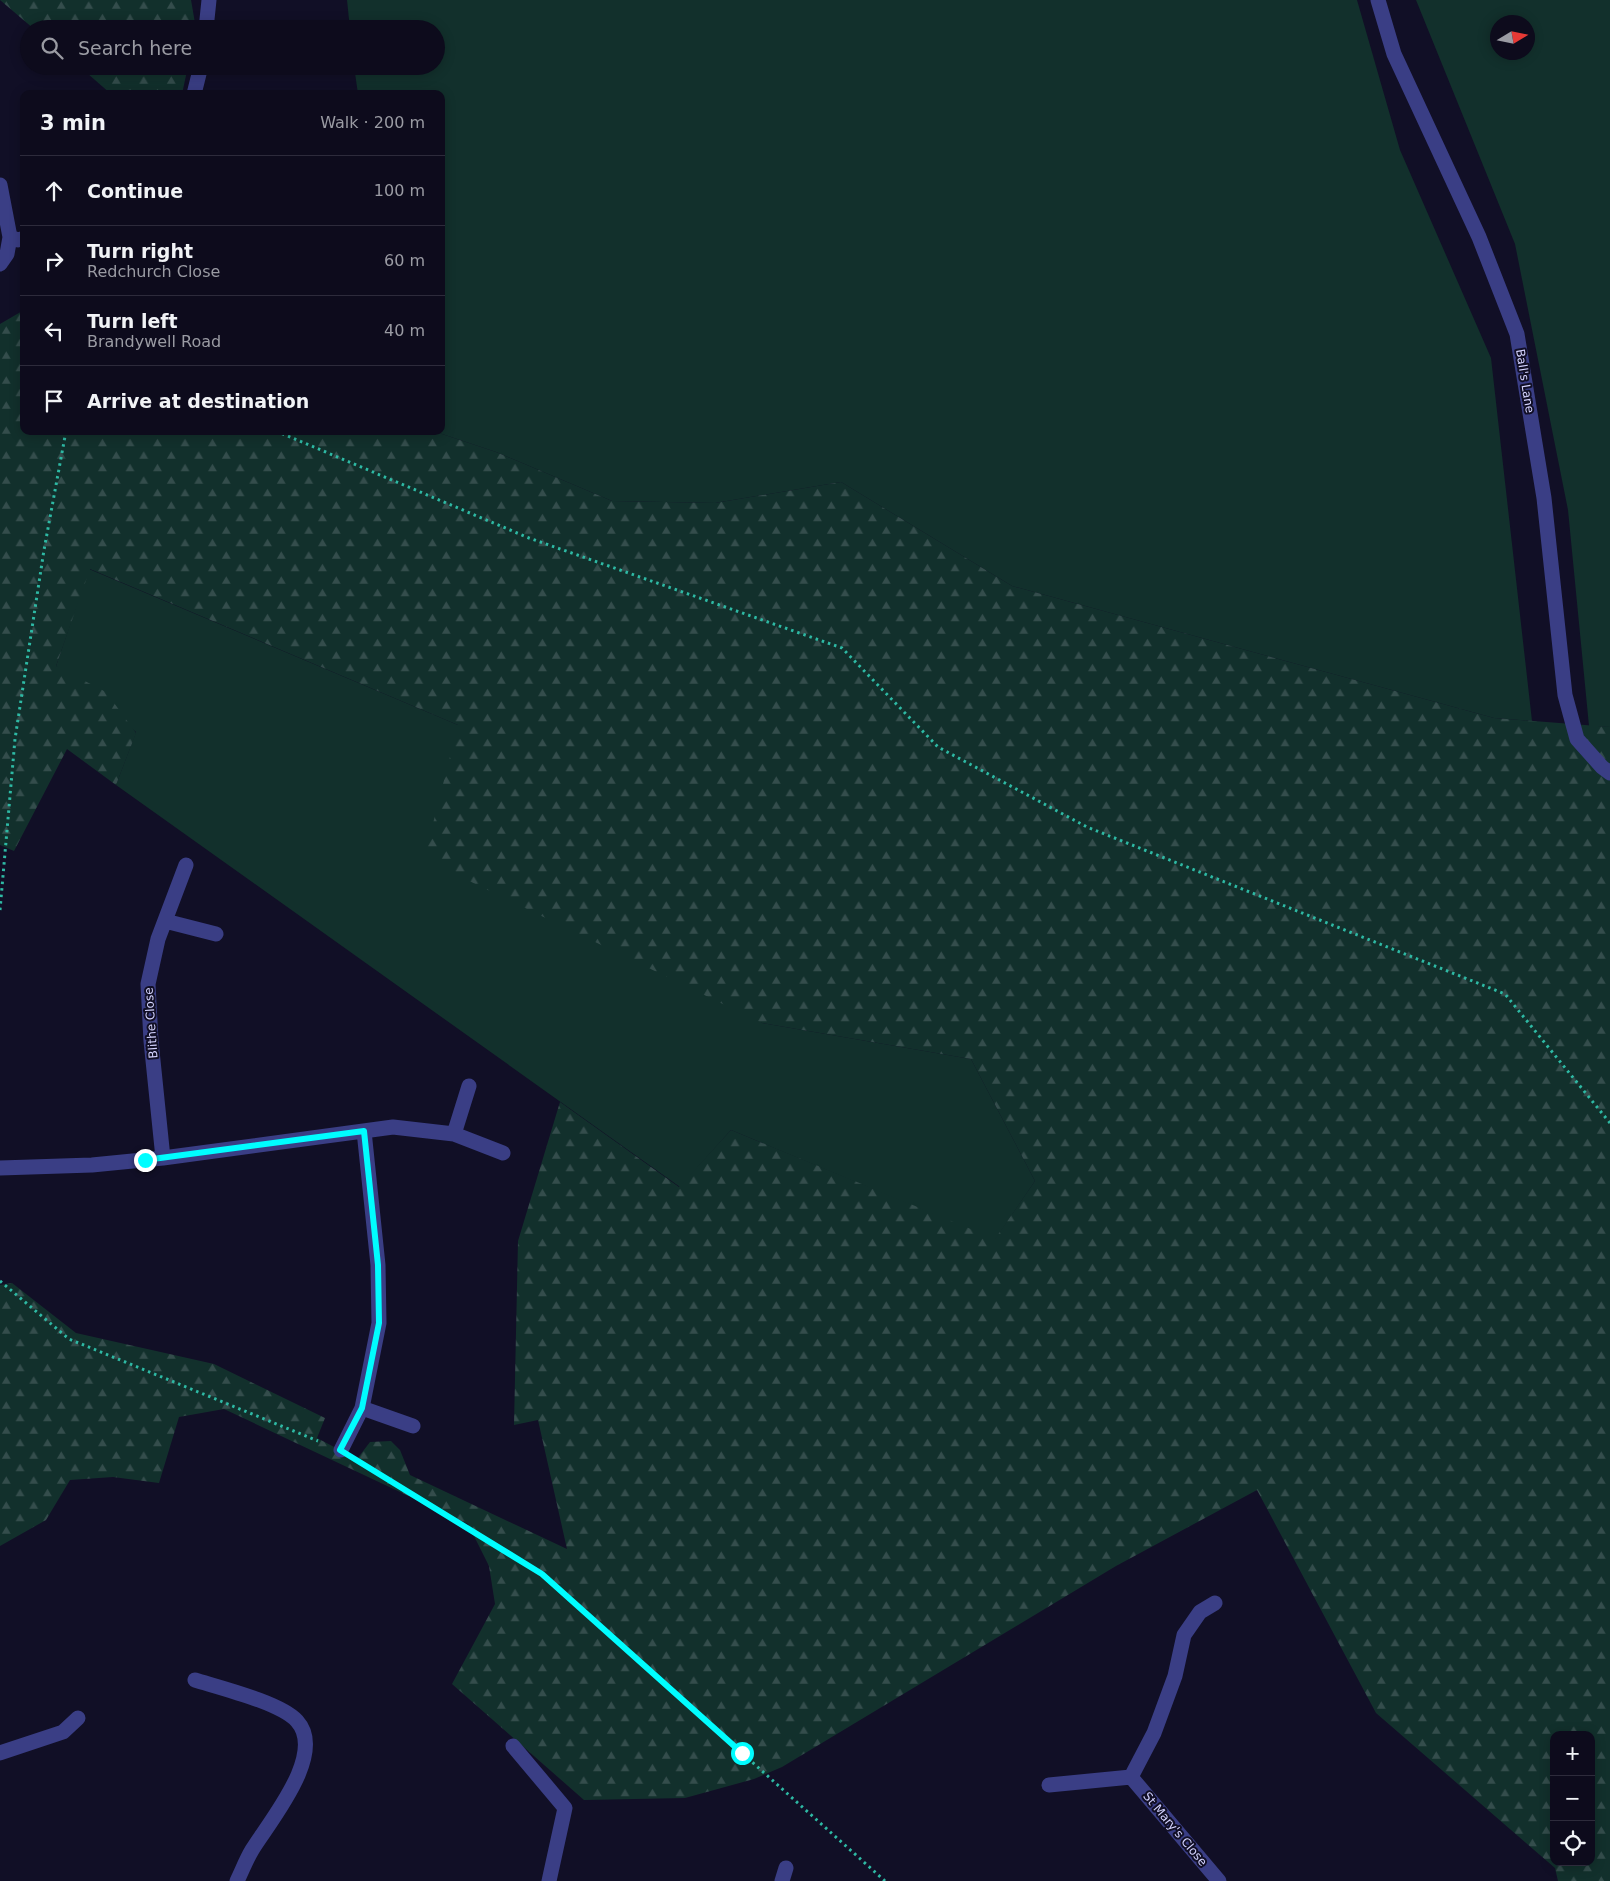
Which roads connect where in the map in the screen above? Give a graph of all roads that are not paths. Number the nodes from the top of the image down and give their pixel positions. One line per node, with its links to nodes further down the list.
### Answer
1 (209, 0): 3 (street)
2 (1378, 0): 9 (street, Ball's Lane)
3 (207, 20)
4 (199, 75): 5 (street)
5 (195, 90)
6 (0, 186): 7 (street)
7 (17, 237): 8 (street)
8 (0, 264)
9 (1610, 773)
10 (186, 865): 11 (street, Blithe Close)
11 (165, 920): 12 (street); 17 (street, Blithe Close)
12 (216, 934)
13 (469, 1086): 15 (street)
14 (364, 1131): 15 (street); 17 (street); 19 (street)
15 (454, 1134): 16 (street)
16 (503, 1153)
17 (163, 1158): 18 (street)
18 (0, 1168)
19 (362, 1408): 20 (street); 21 (street)
20 (413, 1426)
21 (340, 1450)
22 (1215, 1603): 27 (street)
23 (196, 1680): 29 (street)
24 (78, 1718): 26 (street)
25 (513, 1746): 30 (street)
26 (0, 1753)
27 (1131, 1777): 28 (street); 31 (street, St Mary's Close)
28 (1049, 1785)
29 (237, 1881)
30 (550, 1881)
31 (1219, 1881)

